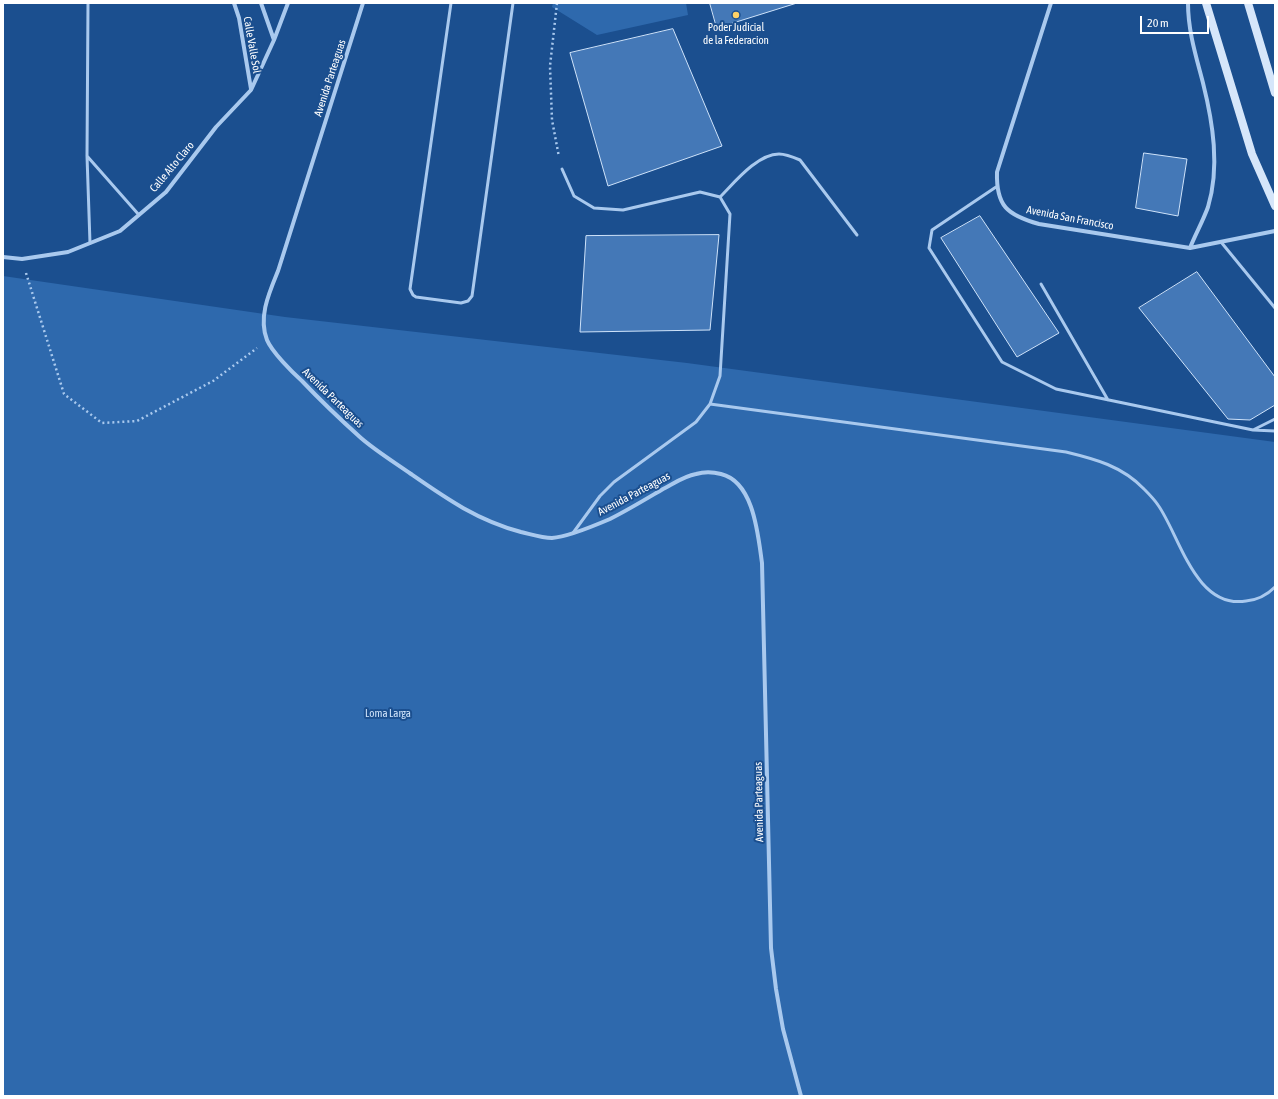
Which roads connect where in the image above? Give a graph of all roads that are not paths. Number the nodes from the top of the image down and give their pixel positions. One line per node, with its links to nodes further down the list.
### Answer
1 (88, 3): 15 (lane)
2 (234, 3): 13 (street, Calle Valle Sol)
3 (262, 3): 12 (street)
4 (288, 3): 12 (street, Calle Alto Claro)
5 (363, 3): 34 (street, Avenida Parteaguas)
6 (451, 3): 7 (lane)
7 (513, 3)
8 (1051, 3): 17 (street, Avenida San Francisco)
9 (1188, 3): 25 (street)
10 (1206, 3): 19 (street)
11 (1248, 3): 14 (street)
12 (274, 40): 13 (street, Calle Alto Claro)
13 (251, 90): 20 (street, Calle Alto Claro)
14 (1275, 93)
15 (87, 156): 20 (lane); 24 (lane)
16 (562, 169): 18 (lane)
17 (996, 187): 25 (street, Avenida San Francisco); 29 (lane)
18 (720, 198): 22 (lane); 30 (lane)
19 (1275, 206)
20 (139, 215): 24 (street, Calle Alto Claro)
21 (1275, 231): 23 (street, Avenida San Francisco)
22 (857, 235)
23 (1221, 242): 25 (street, Avenida San Francisco); 28 (lane)
24 (90, 243): 26 (street, Calle Alto Claro)
25 (1190, 248)
26 (3, 257)
27 (1041, 284): 29 (lane)
28 (1275, 308)
29 (1108, 400): 32 (lane)
30 (710, 404): 34 (lane); 35 (lane)
31 (1275, 419): 32 (lane)
32 (1253, 430): 33 (lane)
33 (1275, 431)
34 (573, 533): 36 (street, Avenida Parteaguas)
35 (1275, 587)
36 (801, 1096)

